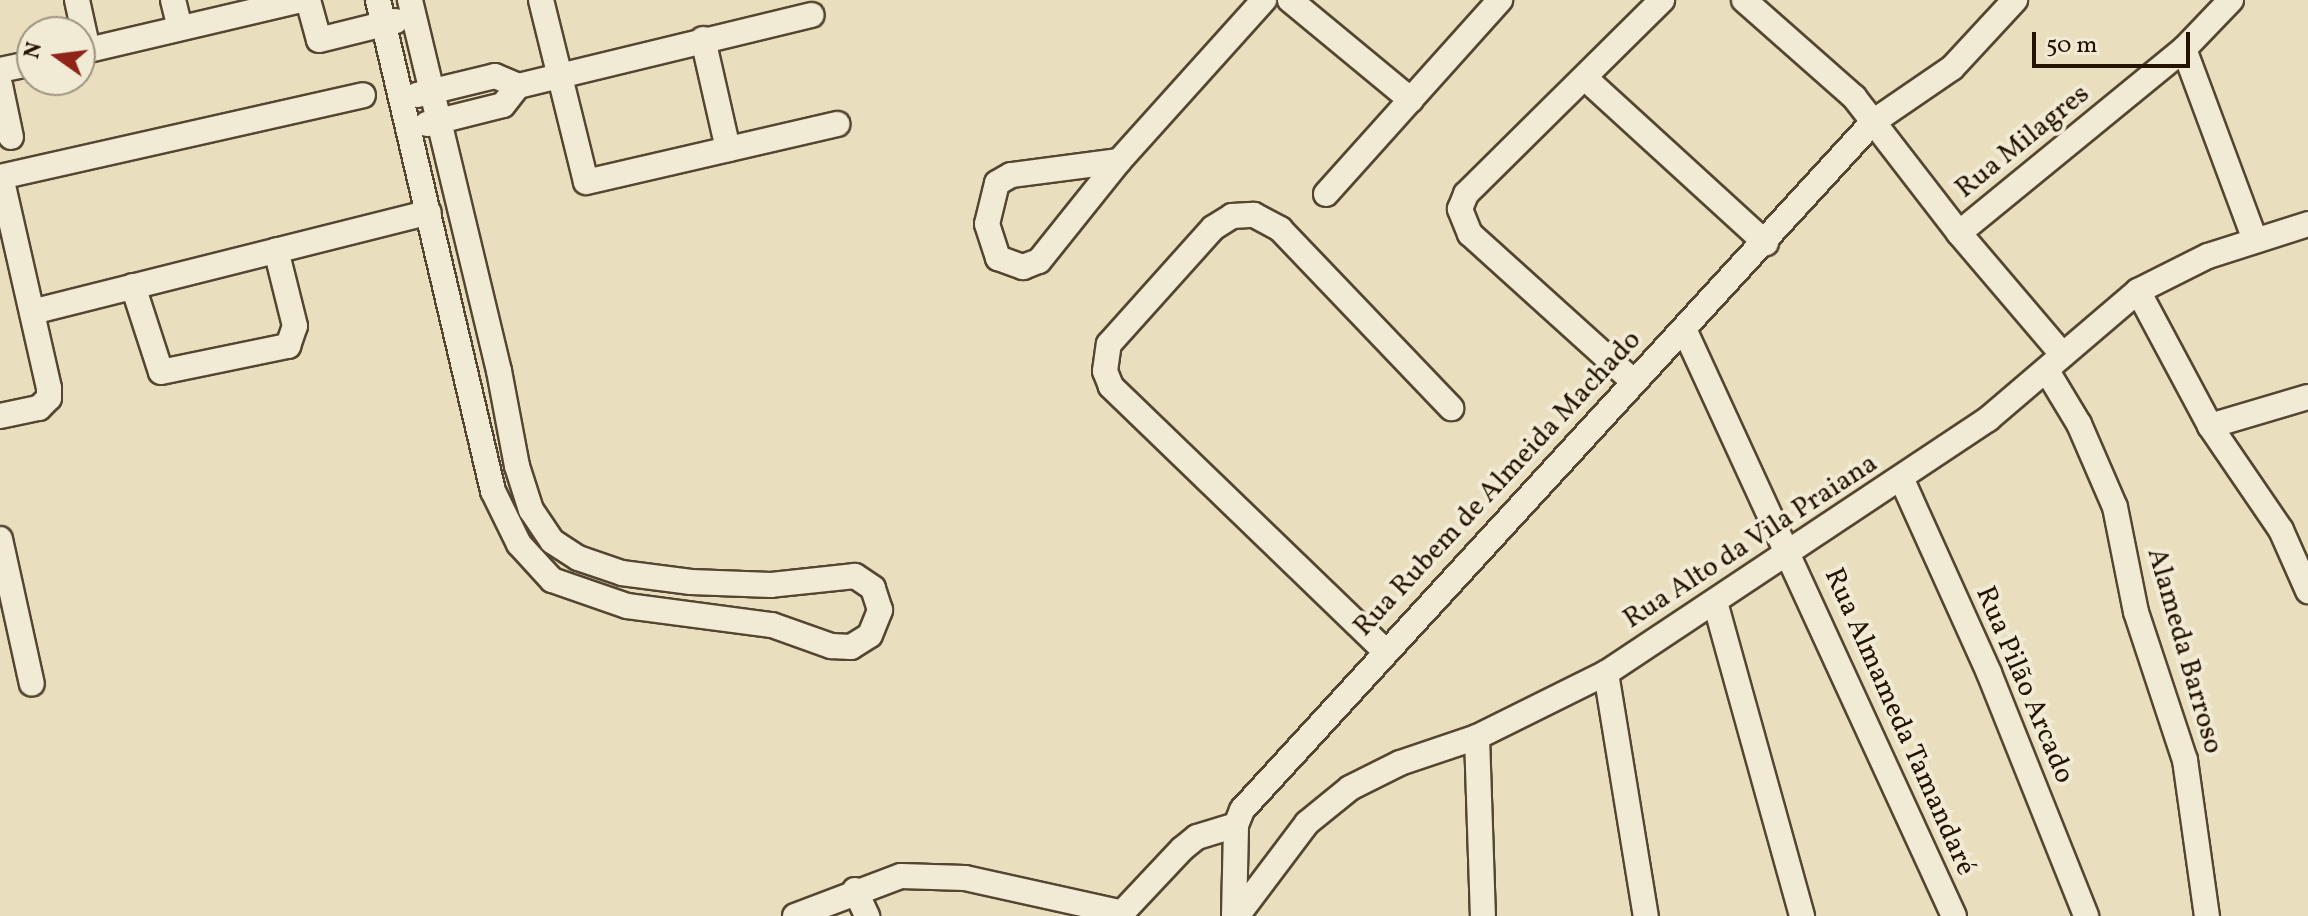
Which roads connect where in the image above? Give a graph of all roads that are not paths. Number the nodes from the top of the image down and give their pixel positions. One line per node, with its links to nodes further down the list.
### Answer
1 (173, 0): 17 (street)
2 (301, 0): 13 (street)
3 (308, 0): 16 (street)
4 (378, 0): 16 (street)
5 (541, 0): 21 (street)
6 (1264, 0): 35 (street)
7 (1290, 0): 28 (street)
8 (1500, 0): 28 (street)
9 (1662, 0): 22 (street)
10 (1744, 0): 30 (street, Alameda Barroso)
11 (2015, 0): 30 (street, Rua Rubem de Almeida Machado)
12 (2231, 0): 20 (street, Rua Milagres)
13 (274, 3): 17 (street)
14 (412, 8): 16 (street); 25 (street)
15 (812, 15): 18 (street)
16 (383, 24): 27 (street)
17 (180, 28): 19 (street)
18 (703, 39): 21 (street); 34 (street)
19 (96, 48)
20 (2184, 49): 40 (street, Rua Milagres); 41 (street)
21 (558, 75): 24 (street); 34 (street)
22 (1585, 78): 42 (street); 49 (street)
23 (0, 85): 33 (street)
24 (518, 86): 25 (street); 29 (street)
25 (432, 91): 27 (street); 29 (street)
26 (363, 95): 36 (street)
27 (402, 99): 32 (street)
28 (1411, 100): 37 (street)
29 (439, 121): 32 (street); 38 (street)
30 (1873, 122): 40 (street, Alameda Barroso); 42 (street, Rua Rubem de Almeida Machado)
31 (837, 124): 34 (street)
32 (409, 129): 38 (street)
33 (11, 137)
34 (728, 149)
35 (1119, 161): 35 (street)
36 (0, 177): 46 (street)
37 (1326, 194)
38 (429, 212): 43 (street)
39 (2308, 224): 41 (street, Rua Alto da Vila Praiana)
40 (1959, 233): 48 (street, Alameda Barroso)
41 (2255, 240): 45 (street, Rua Alto da Vila Praiana)
42 (1766, 243): 47 (street, Rua Rubem de Almeida Machado)
43 (276, 250): 44 (street); 44 (street)
44 (133, 286): 46 (street)
45 (2138, 291): 48 (street, Rua Alto da Vila Praiana); 53 (street)
46 (32, 312): 52 (street)
47 (1684, 329): 49 (street, Rua Rubem de Almeida Machado); 56 (street, Rua Almameda Tamandaré)
48 (2055, 363): 54 (street, Rua Alto da Vila Praiana); 74 (street, Alameda Barroso)
49 (1634, 382): 59 (street, Rua Rubem de Almeida Machado)
50 (2308, 397): 53 (street)
51 (1451, 408): 59 (street)
52 (0, 416)
53 (2210, 426): 57 (street)
54 (1902, 480): 56 (street, Rua Alto da Vila Praiana); 73 (street, Rua Pilão Arcado)
55 (0, 539): 61 (street)
56 (1790, 552): 58 (street, Rua Alto da Vila Praiana); 72 (street, Rua Almameda Tamandaré)
57 (2308, 591)
58 (1715, 602): 60 (street, Rua Alto da Vila Praiana); 71 (street)
59 (1384, 650): 63 (street, Rua Rubem de Almeida Machado)
60 (1606, 673): 62 (street, Rua Alto da Vila Praiana); 70 (street)
61 (32, 684)
62 (1477, 737): 68 (street, Rua Alto da Vila Praiana); 69 (street)
63 (1236, 825): 65 (street); 68 (street)
64 (855, 890): 65 (street); 66 (street); 67 (street)
65 (1121, 914)
66 (795, 916)
67 (867, 916)
68 (1235, 916)
69 (1483, 916)
70 (1646, 916)
71 (1802, 916)
72 (1954, 916)
73 (2086, 916)
74 (2207, 916)

